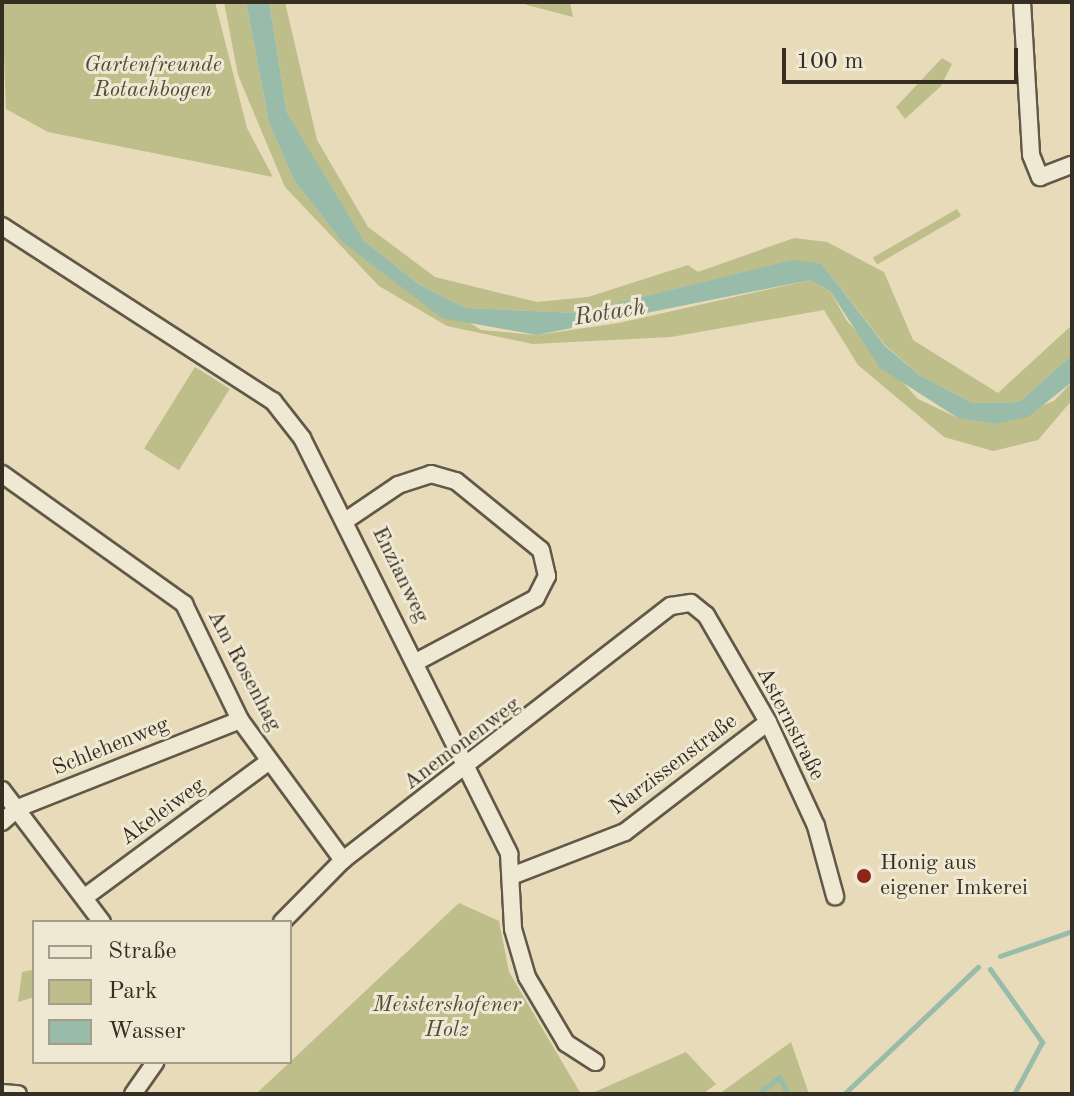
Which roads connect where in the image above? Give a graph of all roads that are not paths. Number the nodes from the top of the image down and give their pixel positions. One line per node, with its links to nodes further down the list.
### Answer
1 (1022, 2): 2 (street)
2 (1072, 165)
3 (2, 226): 5 (street, Enzianweg)
4 (2, 474): 8 (street, Am Rosenhag)
5 (348, 519): 7 (street, Enzianweg); 7 (street)
6 (671, 606): 9 (street, Asternstraße); 11 (street, Anemonenweg)
7 (418, 661): 11 (street, Enzianweg)
8 (240, 720): 10 (street, Am Rosenhag); 13 (street, Schlehenweg)
9 (768, 722): 16 (street, Narzissenstraße); 17 (street, Asternstraße)
10 (268, 762): 15 (street, Am Rosenhag); 18 (street, Akeleiweg)
11 (468, 770): 15 (street, Anemonenweg); 16 (street, Enzianweg)
12 (2, 790): 13 (street)
13 (18, 808): 14 (street, Schlehenweg); 18 (street)
14 (2, 822)
15 (343, 860): 20 (street, Anemonenweg)
16 (514, 875): 21 (street, Enzianweg)
17 (835, 896)
18 (85, 897): 19 (street)
19 (101, 920)
20 (284, 920)
21 (595, 1062)
22 (154, 1064): 25 (street)
23 (2, 1093): 24 (street)
24 (18, 1094)
25 (133, 1094)

